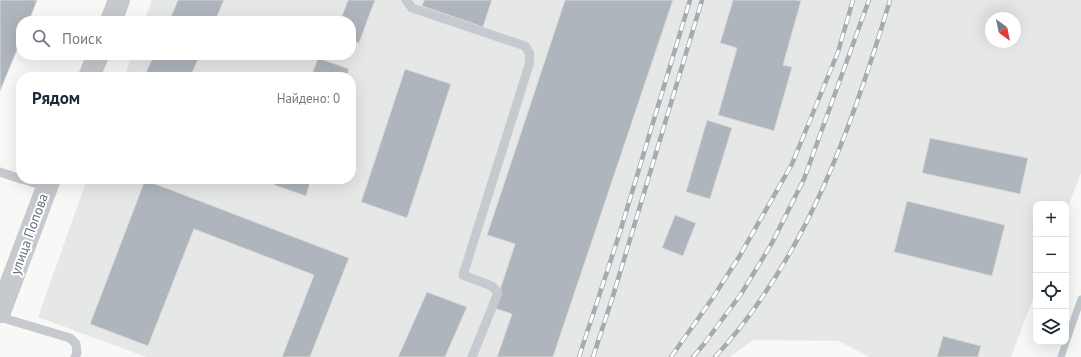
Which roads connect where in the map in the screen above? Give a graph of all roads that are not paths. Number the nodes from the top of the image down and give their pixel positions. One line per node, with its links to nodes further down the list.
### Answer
1 (119, 0): 3 (street)
2 (406, 0): 12 (lane)
3 (113, 16)
4 (96, 60): 5 (street)
5 (91, 72)
6 (0, 172): 7 (lane)
7 (16, 177)
8 (48, 184): 9 (street, улица Попова)
9 (0, 312)
10 (0, 316): 11 (lane)
11 (75, 357)
12 (472, 357)

